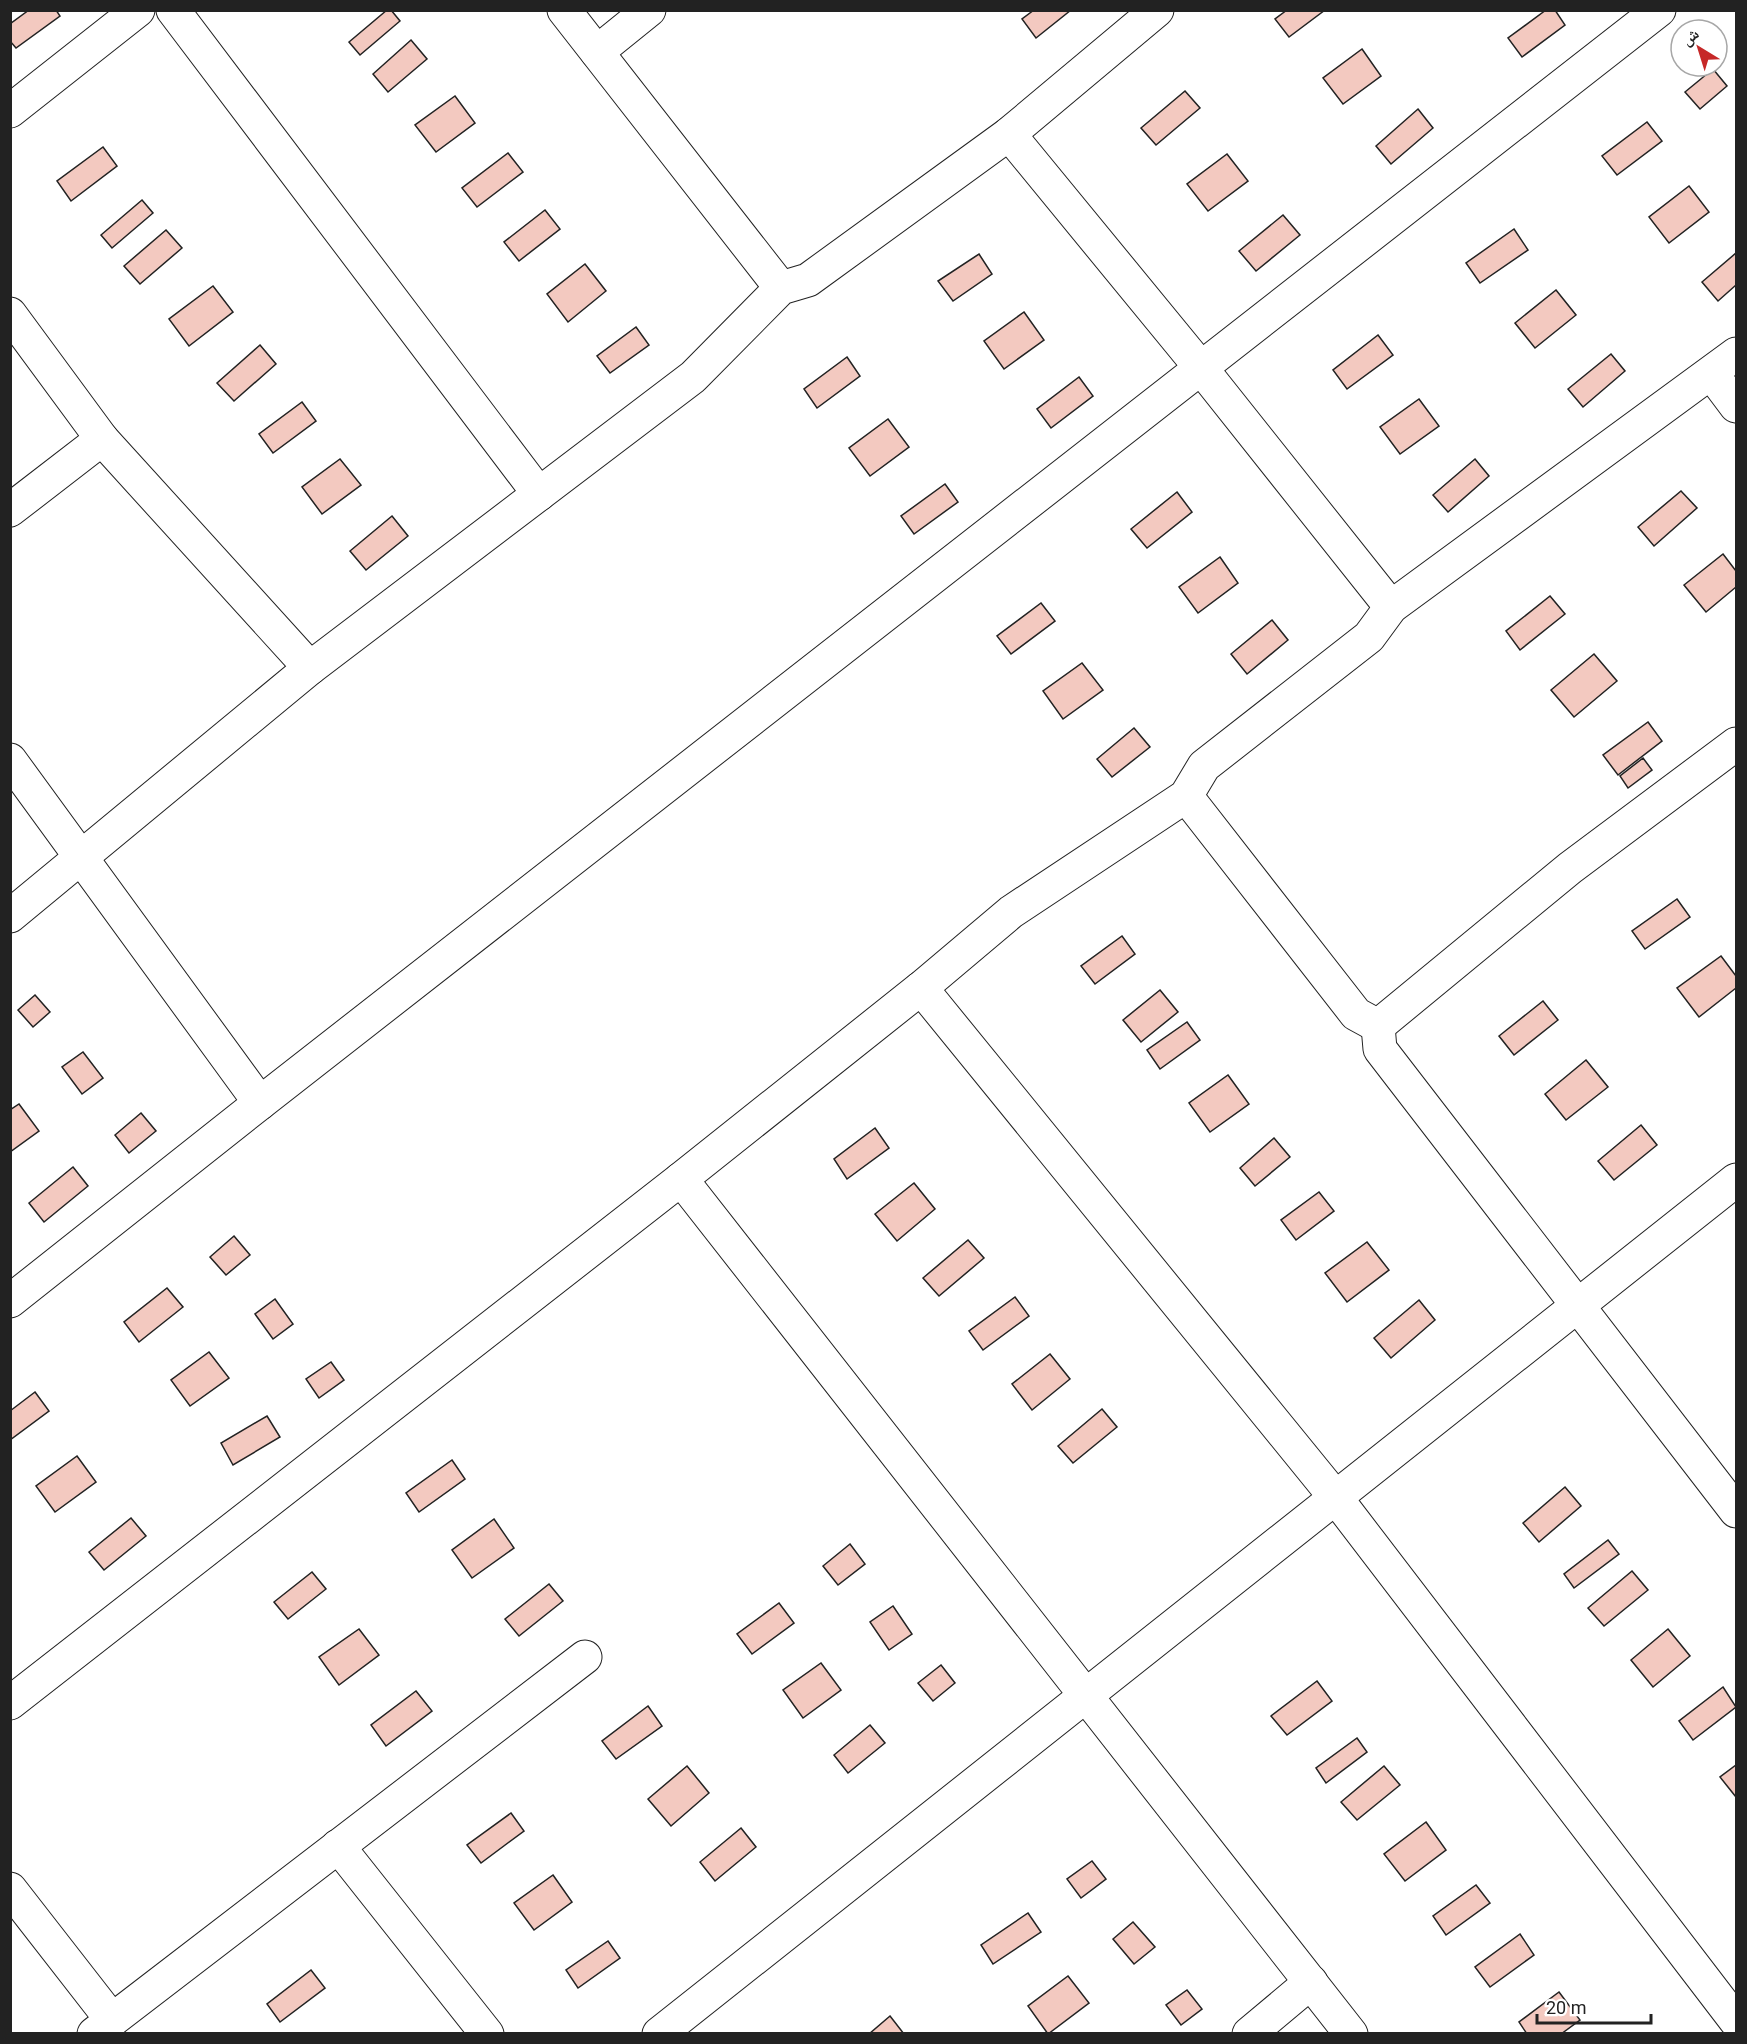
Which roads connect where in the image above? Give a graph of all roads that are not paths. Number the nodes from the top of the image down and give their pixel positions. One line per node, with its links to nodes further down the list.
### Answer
1 (138, 10): 8 (street)
2 (173, 10): 16 (street)
3 (564, 10): 7 (street)
4 (649, 10): 7 (street)
5 (1157, 10): 9 (street)
6 (1659, 10): 13 (street)
7 (597, 52): 10 (street)
8 (10, 111)
9 (1009, 134): 10 (street); 13 (street)
10 (781, 288): 16 (street)
11 (10, 314): 15 (street)
12 (1724, 364): 14 (street); 18 (street)
13 (1201, 368): 18 (street); 27 (street)
14 (1737, 405)
15 (102, 439): 17 (street); 19 (street)
16 (539, 494): 19 (street)
17 (10, 510)
18 (1391, 607): 22 (street)
19 (310, 668): 23 (street)
20 (1737, 744): 26 (street)
21 (10, 760): 23 (street)
22 (1186, 796): 25 (street); 26 (street)
23 (81, 859): 24 (street); 27 (street)
24 (10, 916)
25 (921, 988): 28 (street); 32 (street)
26 (1378, 1026): 31 (street)
27 (260, 1103): 30 (street)
28 (681, 1179): 35 (street); 36 (street)
29 (1737, 1180): 31 (street)
30 (10, 1301)
31 (1577, 1306): 32 (street); 33 (street)
32 (1336, 1498): 35 (street); 40 (street)
33 (1737, 1511)
34 (585, 1658): 37 (street)
35 (1086, 1696): 39 (street); 43 (street)
36 (10, 1703)
37 (338, 1846): 41 (street); 42 (street)
38 (10, 1889): 41 (street)
39 (1311, 1982): 44 (street); 45 (street)
40 (1737, 2020)
41 (103, 2027)
42 (487, 2034)
43 (659, 2034)
44 (1250, 2034)
45 (1351, 2034)

